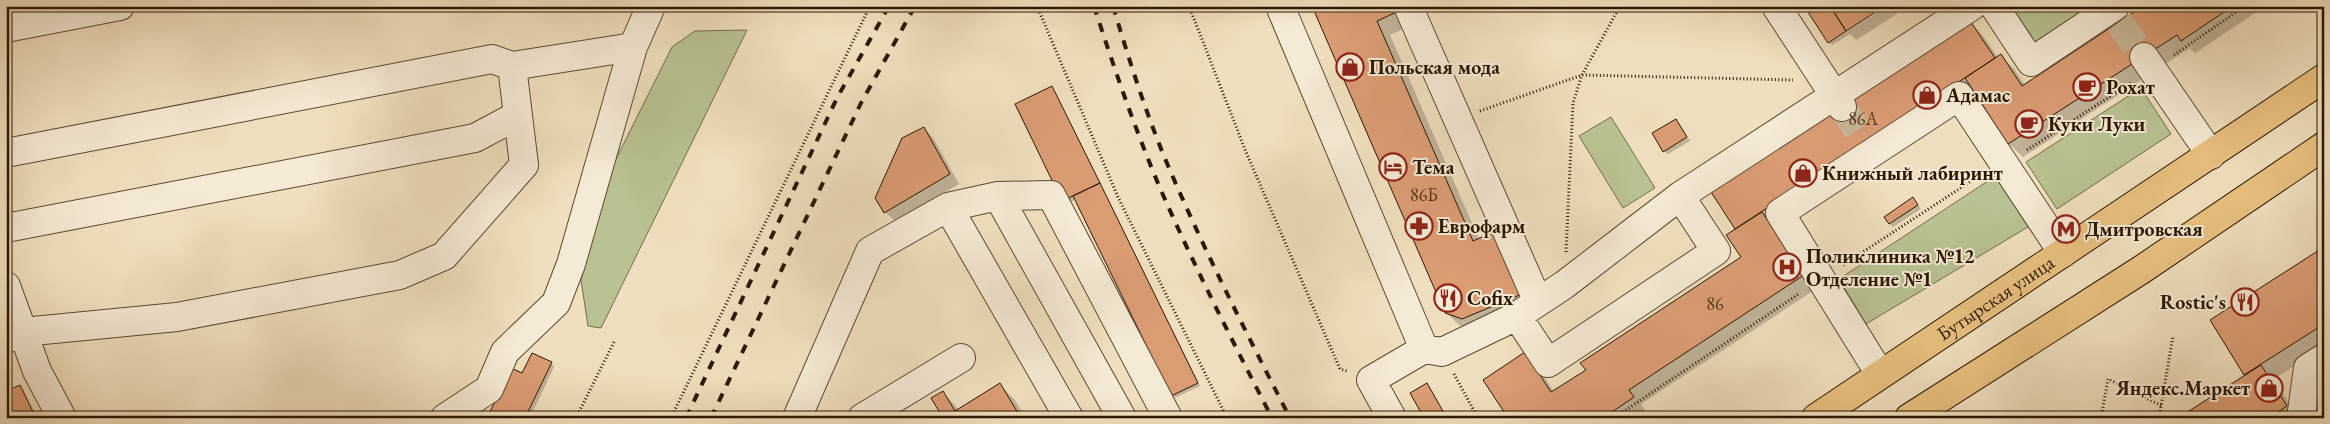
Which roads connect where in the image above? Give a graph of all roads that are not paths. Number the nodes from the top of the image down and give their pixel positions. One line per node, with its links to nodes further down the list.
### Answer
1 (120, 6): 9 (lane)
2 (651, 6): 10 (lane)
3 (1280, 6): 28 (lane)
4 (1408, 6): 26 (lane)
5 (1776, 6): 15 (lane)
6 (1972, 6): 15 (lane)
7 (1994, 6): 8 (lane)
8 (2115, 12)
9 (6, 28)
10 (633, 47): 12 (lane); 33 (lane)
11 (2148, 63): 19 (lane)
12 (512, 66): 16 (lane); 18 (lane)
13 (2324, 78): 14 (main road, Бутырская улица)
14 (2312, 92): 19 (main road, Бутырская улица)
15 (1834, 94): 21 (lane)
16 (518, 115): 23 (lane); 27 (lane)
17 (2324, 146): 41 (main road)
18 (6, 153)
19 (2211, 155): 24 (main road, Бутырская улица)
20 (998, 196): 22 (lane); 37 (lane); 38 (lane)
21 (1680, 196): 26 (lane); 26 (lane)
22 (948, 207): 34 (lane); 36 (lane)
23 (6, 228)
24 (2063, 254): 31 (main road, Бутырская улица); 31 (lane)
25 (6, 286): 27 (lane)
26 (1527, 309): 28 (lane)
27 (15, 335): 32 (lane)
28 (1424, 349): 39 (lane)
29 (961, 358): 35 (lane)
30 (2324, 358): 42 (lane)
31 (1880, 374): 40 (main road, Бутырская улица)
32 (62, 418)
33 (446, 418)
34 (797, 418)
35 (862, 418)
36 (1069, 418)
37 (1122, 418)
38 (1168, 418)
39 (1392, 418)
40 (1816, 418)
41 (1909, 418)
42 (2301, 418)

